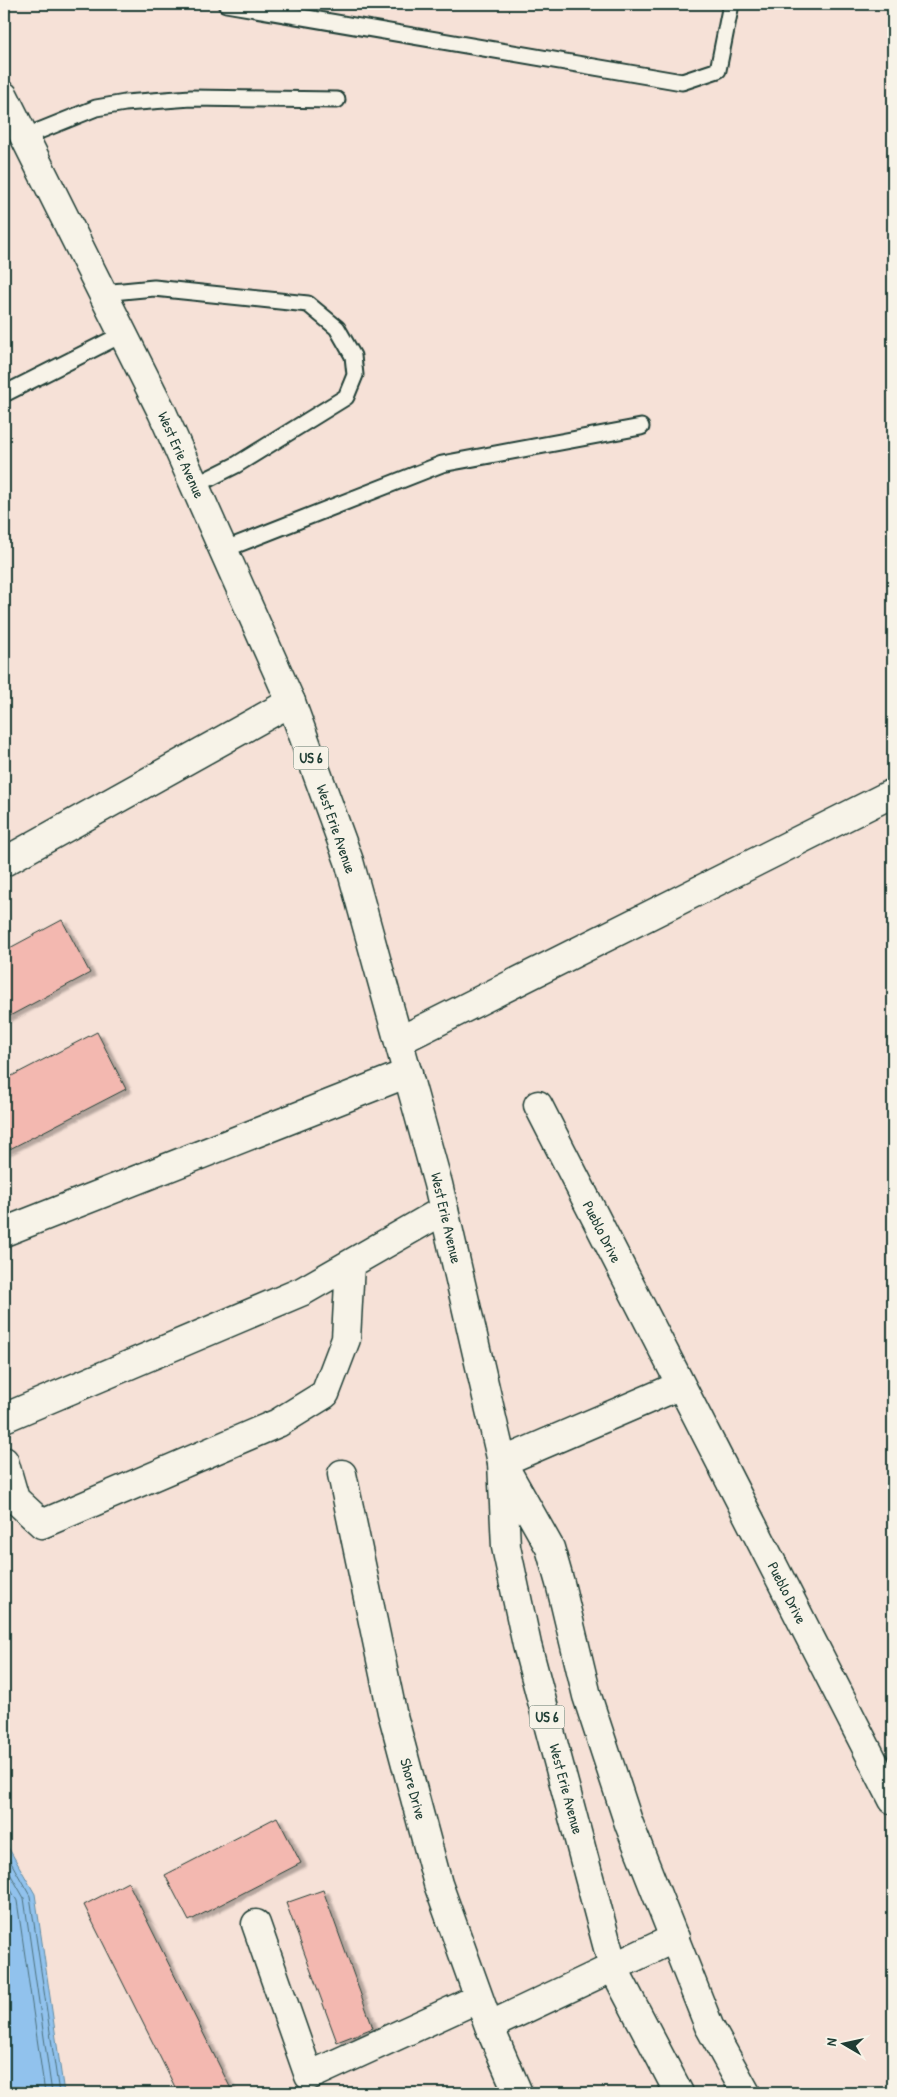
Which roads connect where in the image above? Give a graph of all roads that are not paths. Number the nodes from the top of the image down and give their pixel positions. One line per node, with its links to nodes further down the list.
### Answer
1 (226, 4): 2 (lane)
2 (730, 4)
3 (4, 96): 5 (street, West Erie Avenue / US 6)
4 (337, 100): 5 (lane)
5 (24, 137): 6 (street, West Erie Avenue / US 6)
6 (102, 293): 7 (street, West Erie Avenue / US 6); 10 (lane)
7 (123, 334): 8 (lane); 10 (street, West Erie Avenue / US 6)
8 (4, 394)
9 (641, 427): 11 (lane)
10 (194, 486): 11 (street, West Erie Avenue / US 6)
11 (223, 550): 12 (street, West Erie Avenue / US 6)
12 (291, 702): 14 (street); 15 (street, West Erie Avenue / US 6)
13 (893, 793): 15 (street)
14 (4, 862)
15 (398, 1041): 16 (street, West Erie Avenue / US 6)
16 (408, 1073): 18 (street, West Erie Avenue / US 6); 19 (street)
17 (538, 1105): 21 (street, Pueblo Drive)
18 (444, 1210): 20 (street); 24 (street, West Erie Avenue / US 6)
19 (4, 1232)
20 (350, 1264): 22 (street); 23 (street)
21 (681, 1385): 24 (street); 26 (street, Pueblo Drive)
22 (4, 1418)
23 (4, 1460)
24 (502, 1462): 28 (street, West Erie Avenue / US 6); 29 (street, West Erie Avenue / US 6)
25 (342, 1474): 30 (street, Shore Drive)
26 (893, 1800)
27 (256, 1924): 30 (street)
28 (675, 1938): 29 (street); 34 (street, West Erie Avenue / US 6)
29 (613, 1967): 31 (street); 33 (street, West Erie Avenue / US 6)
30 (479, 1998): 31 (street, Shore Drive)
31 (489, 2026): 32 (street, Shore Drive)
32 (518, 2093)
33 (678, 2093)
34 (746, 2093)

